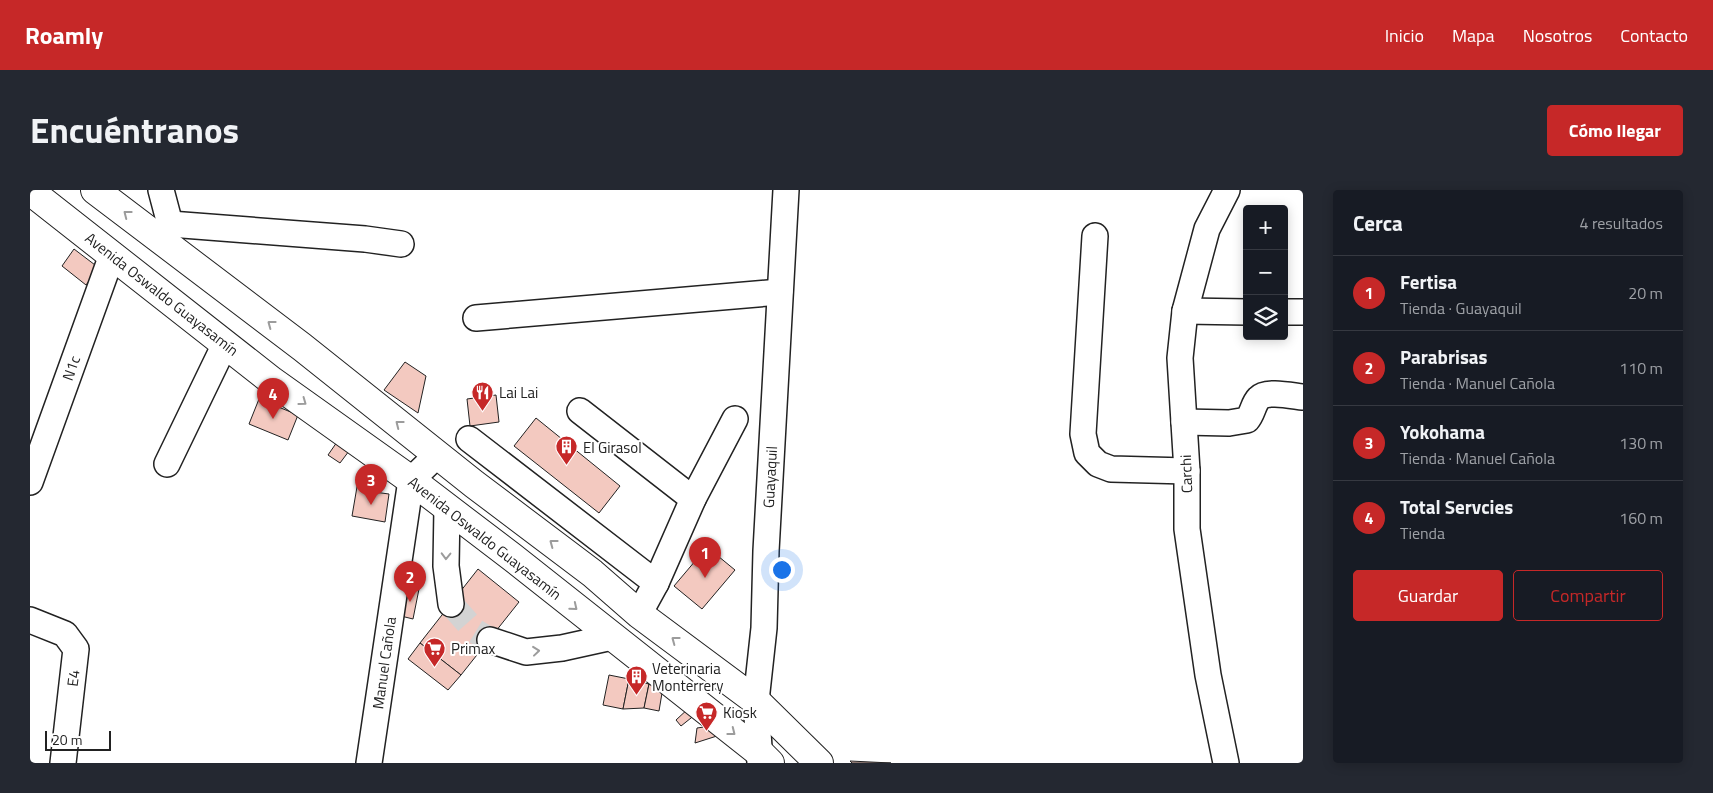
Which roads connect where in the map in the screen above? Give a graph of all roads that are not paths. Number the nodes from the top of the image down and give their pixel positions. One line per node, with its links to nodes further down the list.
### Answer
1 (161, 190): 7 (street)
2 (786, 190): 11 (street, Guayaquil)
3 (1227, 190): 12 (street, Carchi)
4 (30, 191): 6 (main road, Avenida Oswaldo Guayasamín)
5 (97, 191): 6 (main road); 7 (main road, one-way to 5)
6 (73, 224): 10 (main road, Avenida Oswaldo Guayasamín)
7 (164, 231): 9 (street); 23 (main road, one-way to 7)
8 (1095, 236): 25 (street)
9 (401, 244)
10 (112, 255): 17 (main road, Avenida Oswaldo Guayasamín); 27 (street, N1c)
11 (780, 292): 16 (street); 36 (street, Guayaquil)
12 (1185, 312): 13 (street); 21 (street, Carchi)
13 (1243, 312)
14 (1288, 312): 15 (street)
15 (1303, 312)
16 (476, 318)
17 (225, 344): 24 (street); 26 (main road, Avenida Oswaldo Guayasamín, one-way to 26)
18 (1303, 397): 21 (street)
19 (580, 412): 28 (street)
20 (735, 419): 28 (street)
21 (1184, 422): 25 (street, Carchi)
22 (469, 439): 30 (street)
23 (437, 455): 26 (street); 32 (main road, one-way to 23)
24 (168, 464)
25 (1187, 471): 41 (street, Carchi)
26 (411, 480): 29 (main road, Avenida Oswaldo Guayasamín); 39 (street, Manuel Cañola)
27 (30, 482)
28 (693, 500): 30 (street)
29 (447, 508): 31 (street, one-way to 31); 34 (main road, Avenida Oswaldo Guayasamín, one-way to 34)
30 (656, 583): 32 (street)
31 (451, 604)
32 (639, 614): 36 (main road, one-way to 32)
33 (30, 620): 38 (street, E4)
34 (612, 637): 35 (street, one-way to 34); 37 (main road, Avenida Oswaldo Guayasamín, one-way to 37)
35 (490, 640)
36 (756, 701): 37 (street, Guayaquil); 40 (main road)
37 (763, 760)
38 (63, 763)
39 (369, 763)
40 (819, 763)
41 (1226, 763)

